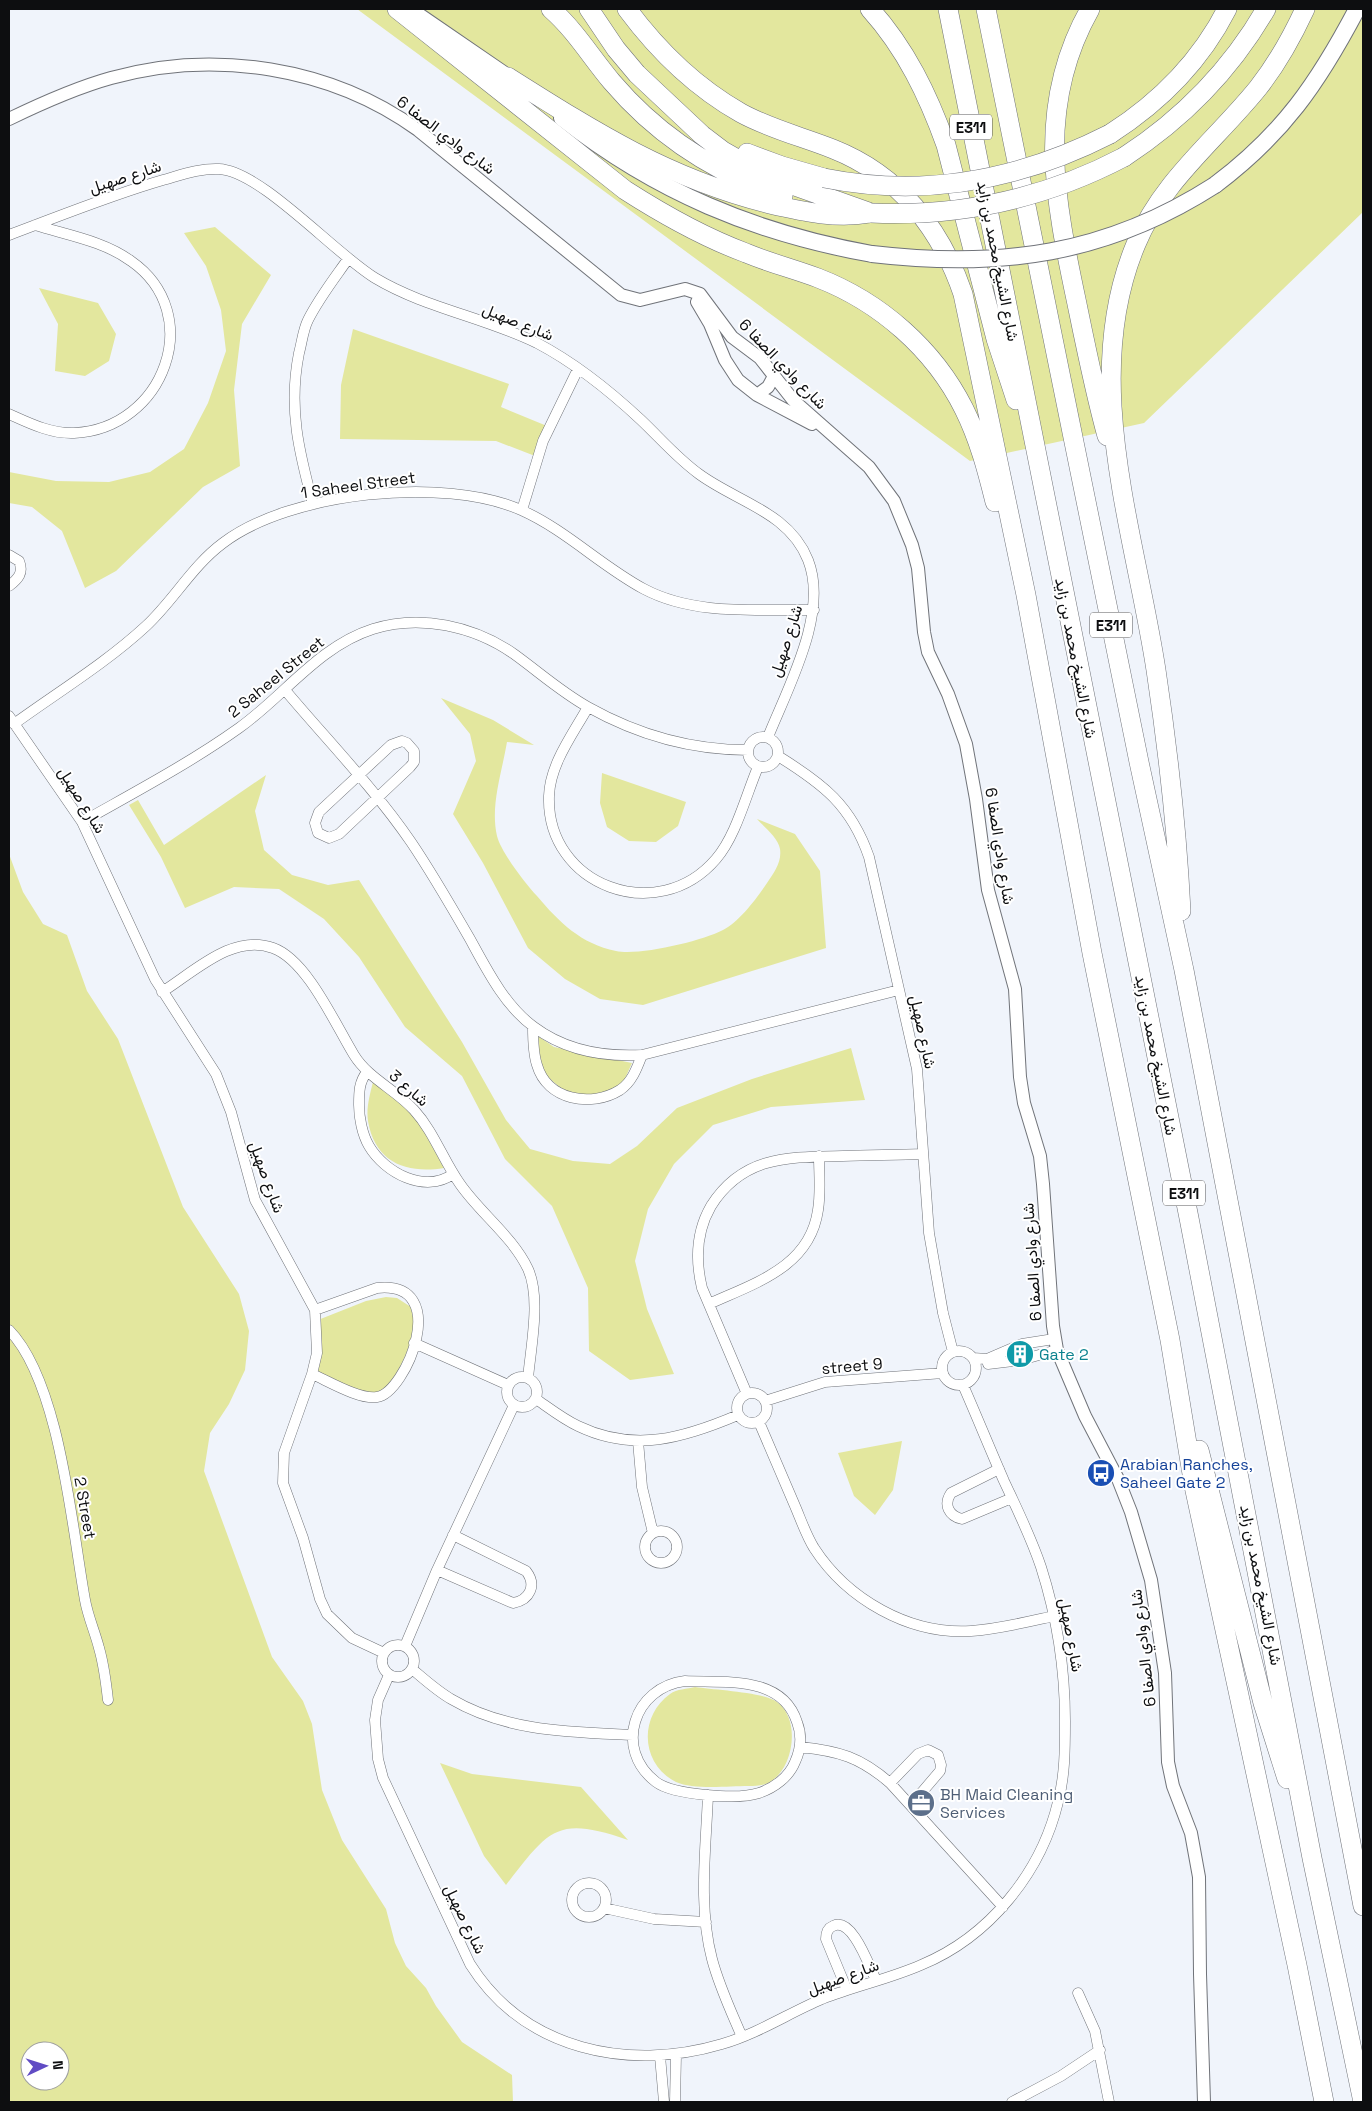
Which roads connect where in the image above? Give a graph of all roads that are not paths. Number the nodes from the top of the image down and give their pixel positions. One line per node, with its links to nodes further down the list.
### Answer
1 (396, 9): 36 (highway)
2 (407, 9): 15 (main road)
3 (551, 9): 18 (highway)
4 (589, 9): 18 (highway)
5 (628, 9): 36 (highway)
6 (870, 9): 30 (highway)
7 (948, 9): 30 (highway, شارع الشيخ محمد بن زايد / E311)
8 (986, 9): 48 (highway, E311)
9 (1090, 9): 31 (highway)
10 (1227, 9): 18 (highway, bridge)
11 (1266, 9): 18 (highway, bridge)
12 (1290, 9): 16 (highway)
13 (1304, 9): 16 (highway)
14 (1357, 9): 15 (main road, bridge)
15 (508, 77): 18 (highway)
16 (1232, 117): 31 (highway)
17 (9, 119): 22 (street, شارع وادي الصفا 6)
18 (821, 198)
19 (36, 225): 20 (street, شارع صهيل); 21 (street, شارع صهيل); 28 (street)
20 (9, 235)
21 (348, 259): 25 (street, شارع صهيل); 32 (street)
22 (689, 289): 23 (street, شارع وادي الصفا 6); 24 (street, شارع وادي الصفا 6)
23 (732, 337): 24 (street); 26 (street, شارع وادي الصفا 6)
24 (720, 348): 27 (street, شارع وادي الصفا 6)
25 (578, 369): 33 (street); 37 (street, شارع صهيل)
26 (774, 376): 27 (street); 29 (street, شارع وادي الصفا 6)
27 (757, 395): 29 (street, شارع وادي الصفا 6)
28 (9, 414)
29 (837, 438): 63 (street, شارع وادي الصفا 6)
30 (1035, 456): 97 (highway, شارع الشيخ محمد بن زايد / E311)
31 (1122, 491): 48 (highway)
32 (313, 504): 33 (street, 1 Saheel Street); 40 (street, 1 Saheel Street)
33 (522, 510): 37 (street, 1 Saheel Street)
34 (9, 554): 35 (street)
35 (9, 586)
36 (1026, 595): 60 (highway)
37 (814, 610): 41 (street, شارع صهيل)
38 (285, 690): 39 (street, 2 Saheel Street); 45 (street); 47 (street, 2 Saheel Street)
39 (588, 707): 42 (street, 2 Saheel Street); 44 (street)
40 (11, 720): 47 (street, شارع صهيل)
41 (768, 737): 42 (street); 43 (street)
42 (748, 750): 44 (street)
43 (778, 756): 44 (street); 49 (street, شارع صهيل)
44 (758, 767)
45 (358, 776): 46 (street); 46 (street); 46 (street)
46 (378, 798): 51 (street)
47 (82, 822): 50 (street, شارع صهيل)
48 (1184, 970): 99 (highway, E311)
49 (899, 990): 52 (street); 54 (street, شارع صهيل)
50 (162, 992): 53 (street, 3 شارع); 58 (street, شارع صهيل)
51 (533, 1026): 52 (street); 52 (street)
52 (642, 1055)
53 (366, 1072): 56 (street, 3 شارع); 56 (street)
54 (923, 1154): 55 (street); 64 (street, شارع صهيل)
55 (820, 1156): 57 (street); 57 (street)
56 (453, 1174): 71 (street, 3 شارع)
57 (709, 1304): 74 (street)
58 (315, 1310): 62 (street); 70 (street, شارع صهيل)
59 (9, 1330): 91 (street, 2 Street)
60 (1170, 1340): 97 (highway); 114 (highway)
61 (1039, 1342): 63 (street); 65 (street); 67 (street)
62 (414, 1343): 70 (street); 72 (street)
63 (1056, 1345): 65 (street); 113 (street, شارع وادي الصفا 6)
64 (953, 1352): 66 (street); 69 (street)
65 (1042, 1354): 67 (street)
66 (973, 1358): 67 (street); 68 (street)
67 (998, 1358): 68 (street)
68 (976, 1370): 73 (street)
69 (943, 1373): 73 (street); 76 (street, street 9)
70 (312, 1374): 88 (street, شارع صهيل)
71 (528, 1378): 72 (street); 75 (street)
72 (508, 1385): 77 (street)
73 (963, 1385): 81 (street, شارع صهيل)
74 (747, 1394): 76 (street); 78 (street)
75 (536, 1399): 77 (street); 80 (street)
76 (765, 1401): 79 (street)
77 (514, 1405): 84 (street)
78 (738, 1415): 79 (street); 80 (street)
79 (759, 1422): 86 (street)
80 (638, 1441): 83 (street)
81 (999, 1469): 82 (street, شارع صهيل); 82 (street)
82 (1012, 1498): 86 (street, شارع صهيل)
83 (653, 1533)
84 (453, 1535): 85 (street); 85 (street)
85 (437, 1570): 87 (street)
86 (1054, 1616): 98 (street, شارع صهيل)
87 (405, 1646): 88 (street); 89 (street)
88 (384, 1653): 90 (street)
89 (412, 1669): 90 (street); 92 (street)
90 (389, 1675): 108 (street, شارع صهيل)
91 (108, 1700)
92 (633, 1735): 93 (street); 95 (street)
93 (800, 1747): 94 (street); 95 (street)
94 (890, 1783): 96 (street); 96 (street)
95 (708, 1795): 101 (street)
96 (911, 1805): 98 (street)
97 (1312, 1858): 115 (highway, شارع الشيخ محمد بن زايد / E311)
98 (1003, 1906): 102 (street, شارع صهيل)
99 (1363, 1906)
100 (604, 1908): 101 (street)
101 (706, 1922): 105 (street)
102 (876, 1980): 103 (street, شارع صهيل); 103 (street)
103 (847, 1990): 105 (street, شارع صهيل)
104 (1078, 1993): 106 (street)
105 (742, 2037): 107 (street, شارع صهيل)
106 (1100, 2050): 111 (street); 112 (street)
107 (676, 2055): 108 (street, شارع صهيل); 110 (street)
108 (660, 2056): 109 (street)
109 (664, 2097): 110 (street)
110 (675, 2097)
111 (1012, 2102)
112 (1109, 2102)
113 (1204, 2102)
114 (1324, 2102)
115 (1363, 2102)

